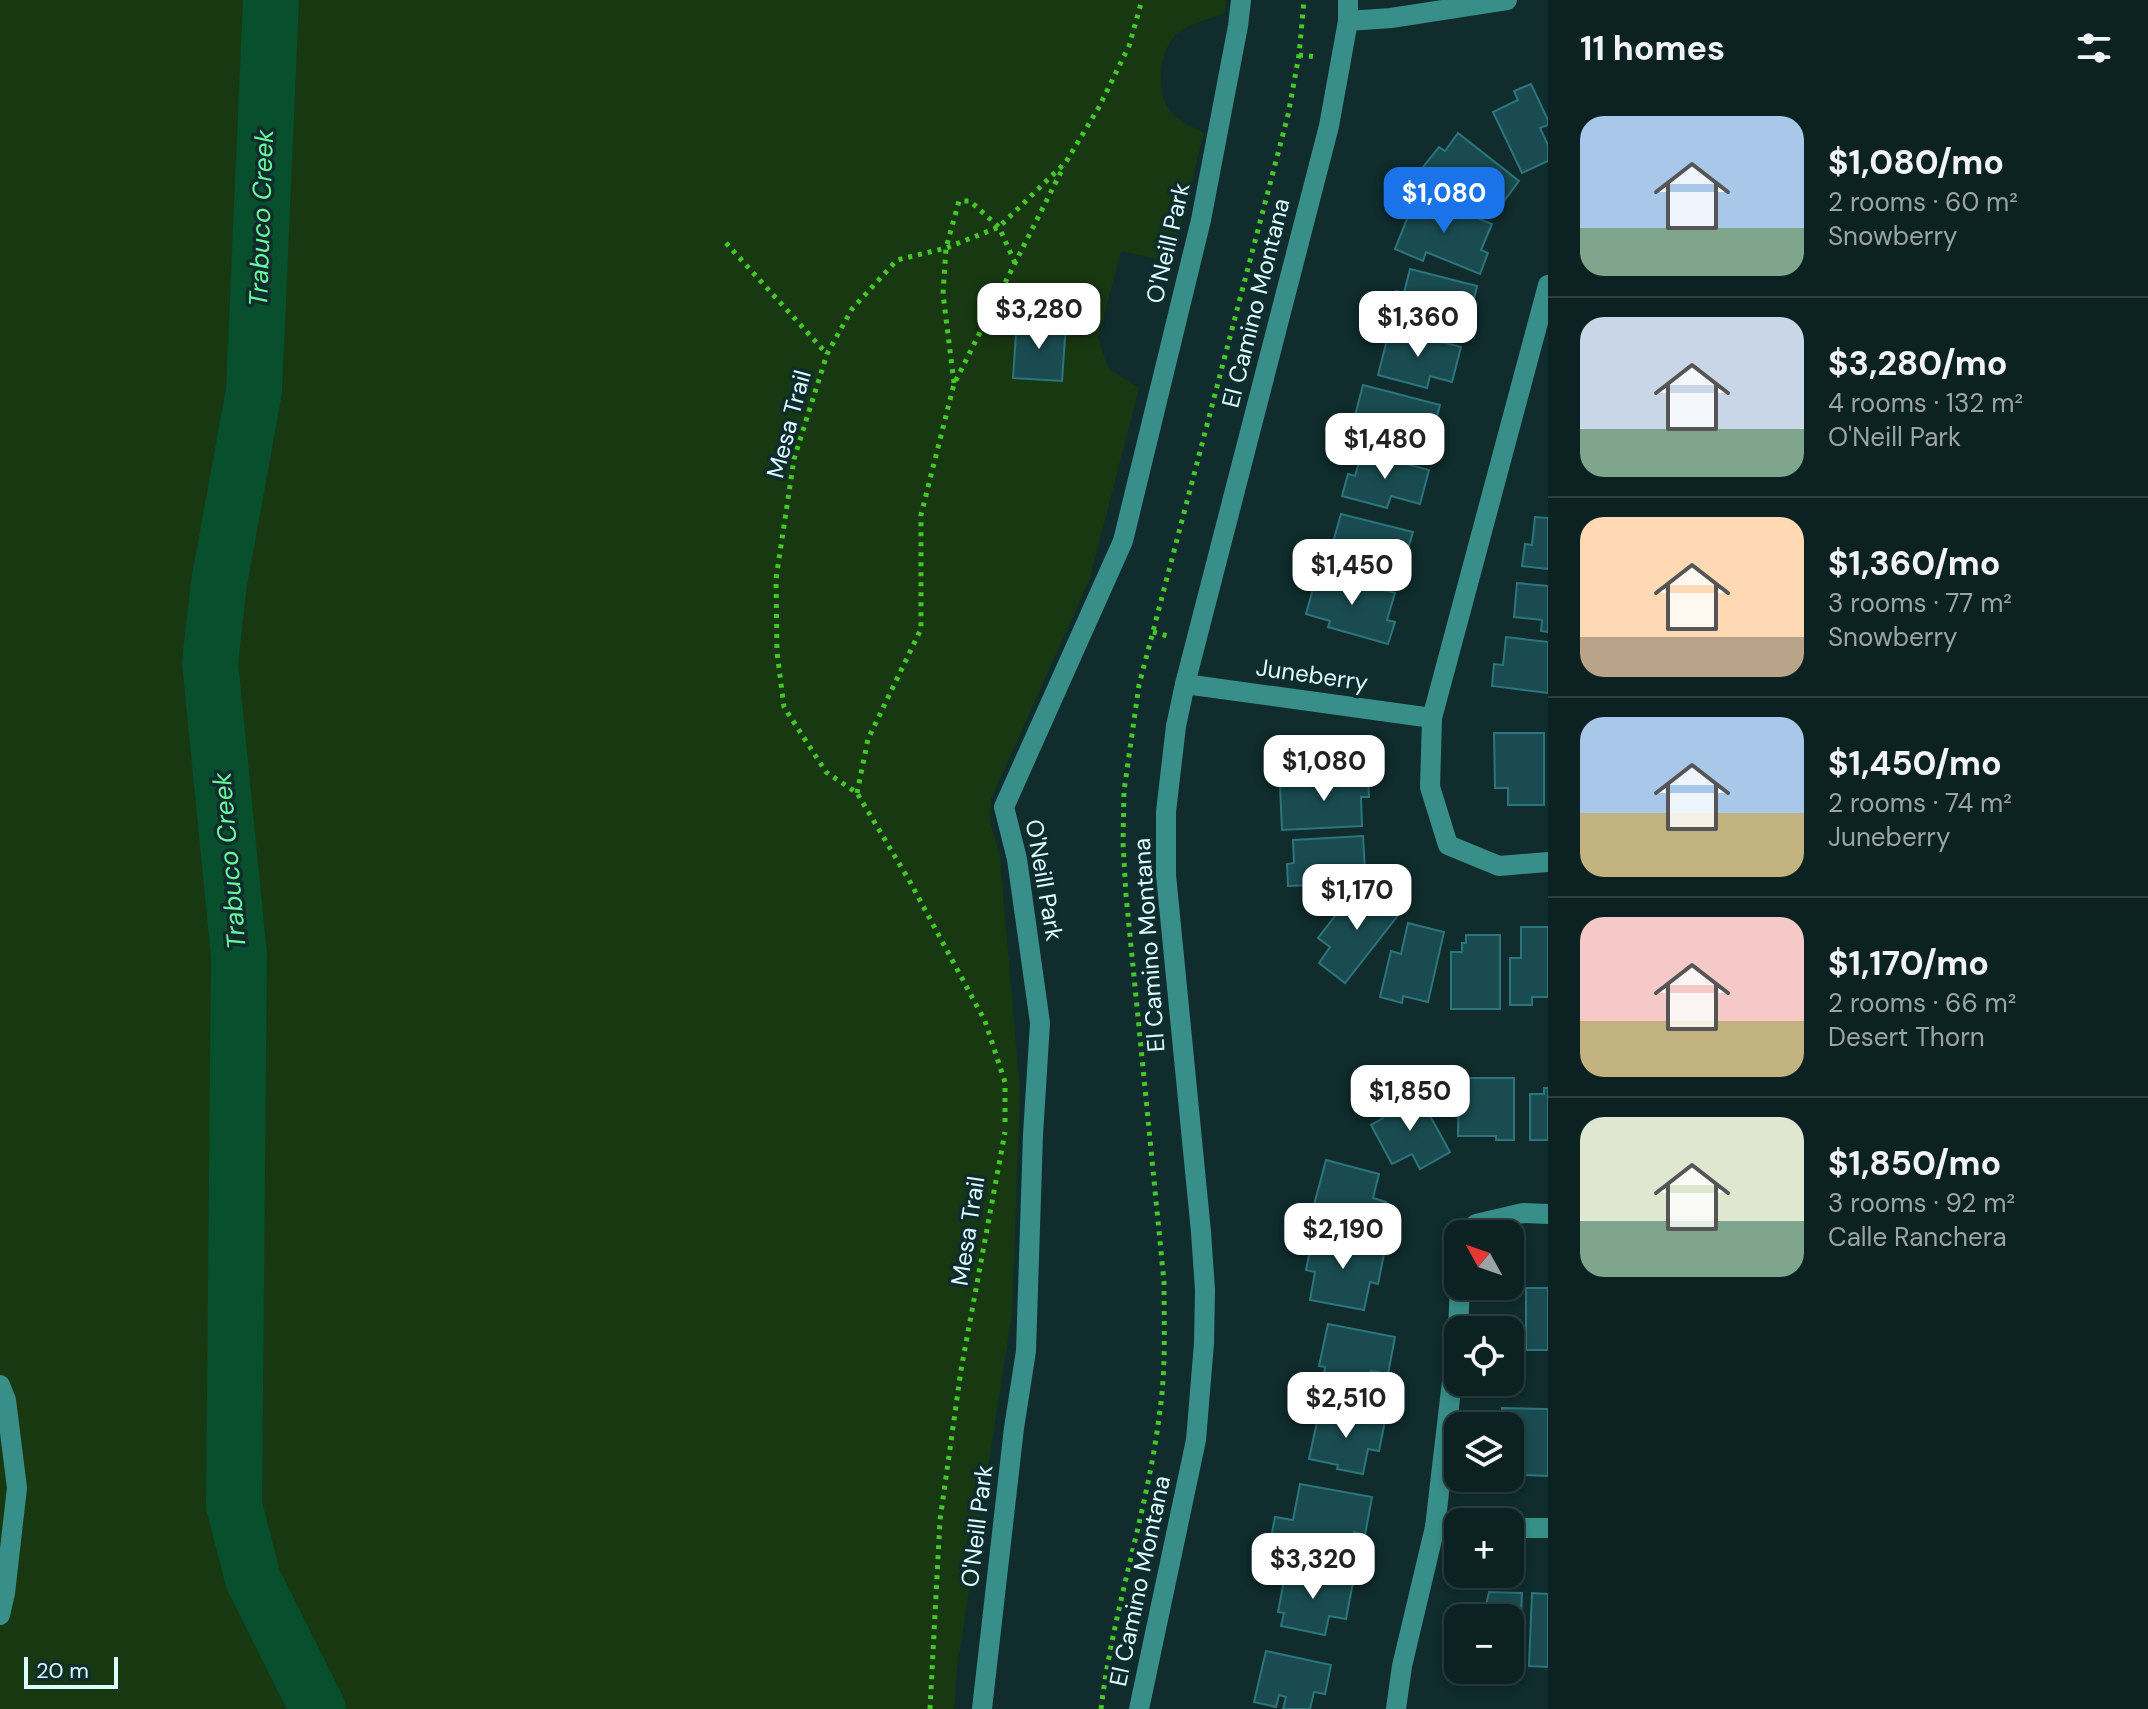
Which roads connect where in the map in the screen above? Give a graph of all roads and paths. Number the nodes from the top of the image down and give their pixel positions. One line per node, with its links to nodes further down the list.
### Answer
1 (1142, 0): 6 (path, Mesa Trail)
2 (1241, 0): 29 (street, O'Neill Park)
3 (1348, 0): 5 (street, El Camino Montana)
4 (1507, 0): 5 (street)
5 (1348, 21): 14 (street, El Camino Montana)
6 (1066, 162): 7 (path, Mesa Trail); 10 (path, Mesa Trail)
7 (999, 227): 9 (path, Mesa Trail); 9 (path); 10 (path)
8 (726, 243): 12 (path)
9 (946, 248): 12 (path, Mesa Trail); 13 (path)
10 (1015, 263): 13 (path, Mesa Trail)
11 (1548, 285): 15 (street)
12 (827, 354): 16 (path, Mesa Trail)
13 (954, 384): 16 (path, Mesa Trail)
14 (1185, 684): 15 (street, Juneberry); 30 (street, El Camino Montana)
15 (1432, 718): 17 (street)
16 (857, 793): 28 (path, Mesa Trail)
17 (1548, 862)
18 (1548, 1214): 19 (street)
19 (1502, 1220)
20 (0, 1385): 22 (street)
21 (1450, 1396): 23 (street)
22 (9, 1489): 27 (street)
23 (1435, 1527): 24 (street); 31 (street)
24 (1444, 1527)
25 (1524, 1528): 26 (street)
26 (1548, 1528)
27 (0, 1615)
28 (930, 1709)
29 (982, 1709)
30 (1139, 1709)
31 (1396, 1709)

